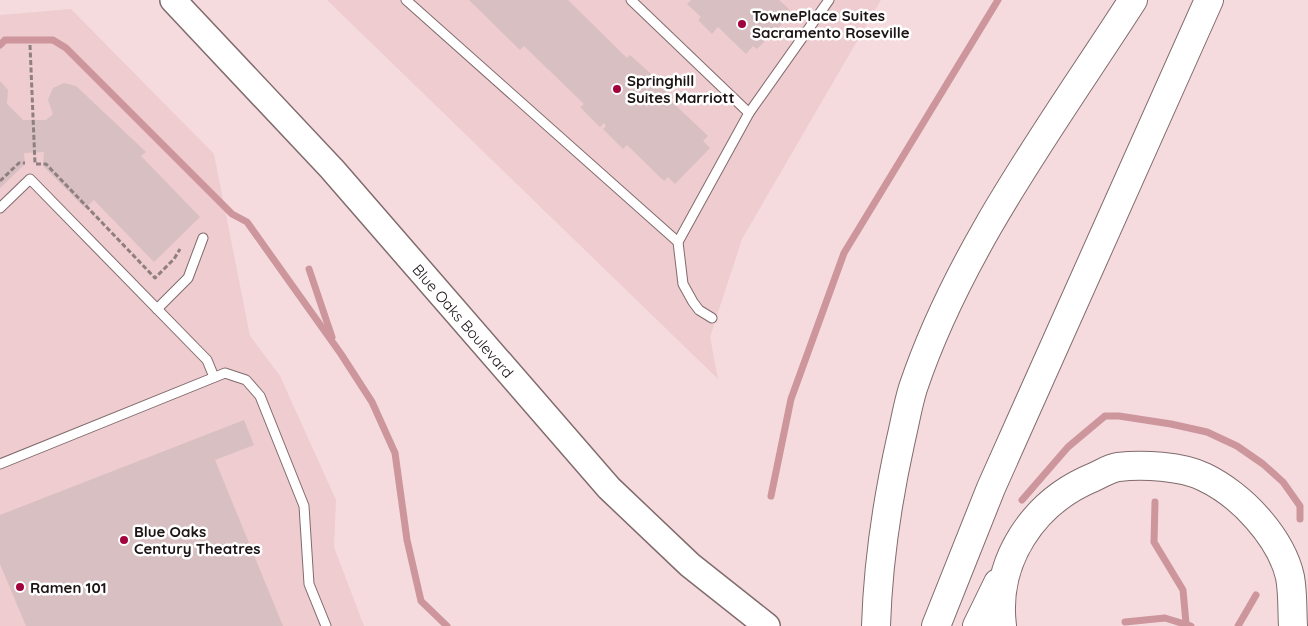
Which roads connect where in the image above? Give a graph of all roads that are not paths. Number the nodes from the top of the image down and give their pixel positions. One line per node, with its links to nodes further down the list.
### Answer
1 (173, 0): 17 (main road, Blue Oaks Boulevard)
2 (406, 0): 10 (lane)
3 (631, 0): 7 (lane)
4 (829, 0): 7 (lane)
5 (1132, 0): 18 (highway)
6 (1209, 0): 19 (highway)
7 (749, 113): 10 (lane)
8 (0, 208): 11 (lane)
9 (203, 238): 11 (lane)
10 (678, 242): 12 (lane)
11 (157, 308): 13 (lane)
12 (712, 318)
13 (214, 378): 14 (lane); 16 (lane)
14 (0, 464)
15 (1007, 566): 20 (highway); 21 (highway); 22 (highway)
16 (326, 626)
17 (767, 626)
18 (876, 626)
19 (936, 626)
20 (977, 626)
21 (1002, 626)
22 (1293, 626)

